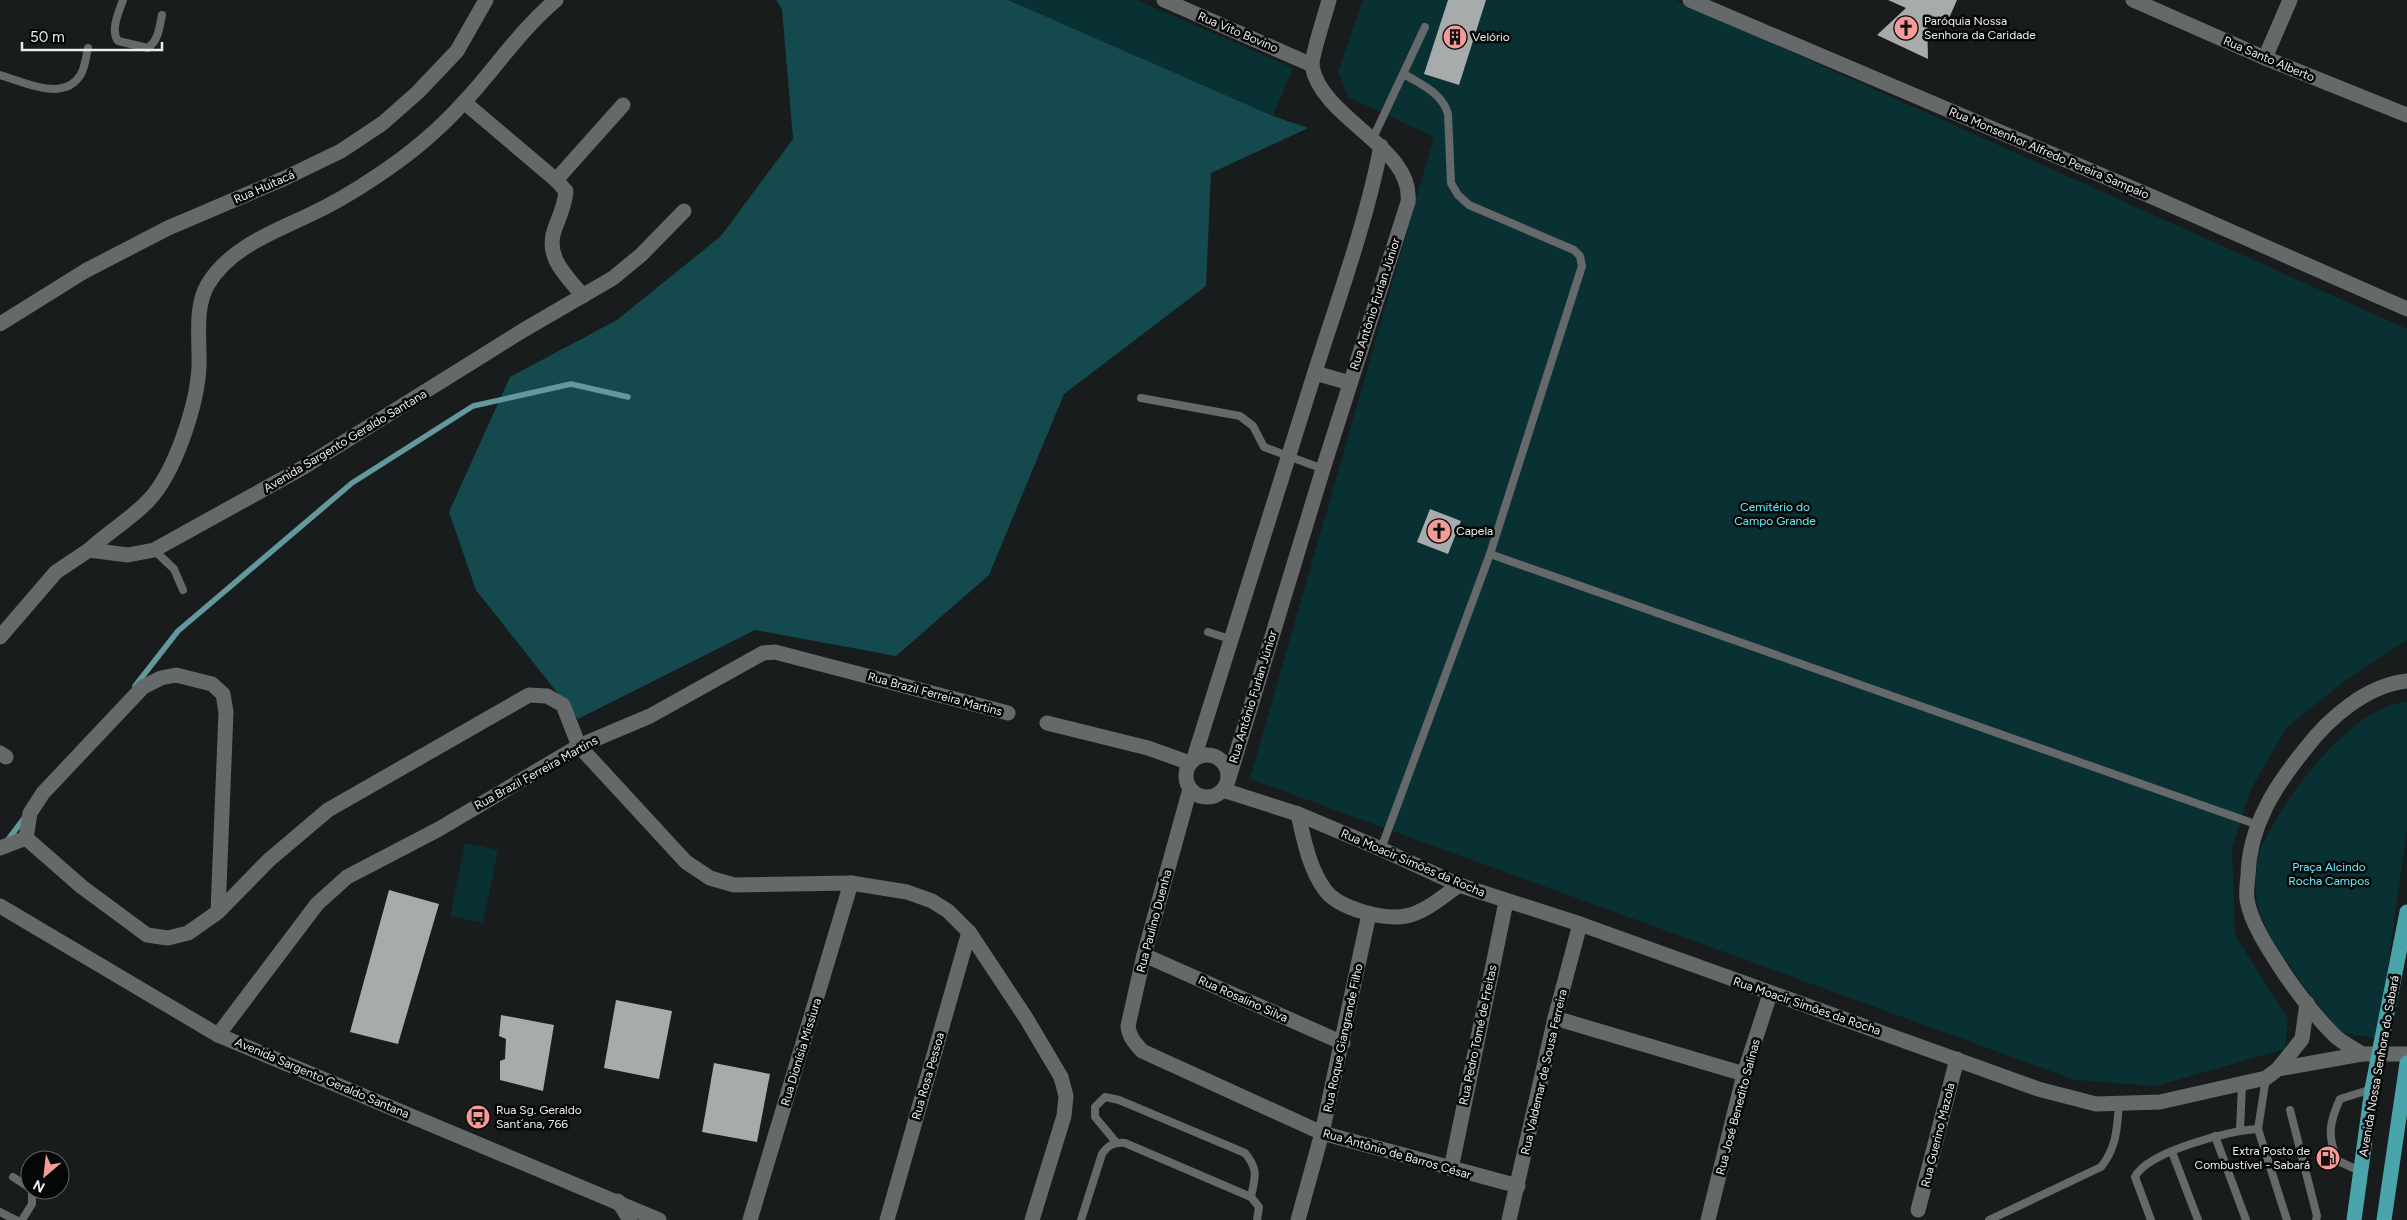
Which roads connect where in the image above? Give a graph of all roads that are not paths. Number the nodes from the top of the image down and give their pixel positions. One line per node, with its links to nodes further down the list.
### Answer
1 (123, 0): 9 (lane)
2 (486, 0): 24 (street, Rua Huitacá)
3 (556, 0): 16 (street)
4 (1164, 0): 13 (street, Rua Vito Bovino)
5 (1329, 0): 13 (street)
6 (1690, 0): 23 (street, Rua Monsenhor Alfredo Pereira Sampaio)
7 (2132, 0): 12 (street, Rua Santo Alberto)
8 (2290, 0): 12 (street)
9 (162, 15)
10 (1425, 27): 14 (lane)
11 (88, 48): 15 (lane)
12 (2265, 58): 18 (street, Rua Santo Alberto)
13 (1312, 65): 19 (street, Rua Antônio Furlan Júnior)
14 (1404, 74): 19 (lane); 32 (lane)
15 (0, 75)
16 (464, 102): 20 (street); 30 (street)
17 (623, 106): 20 (street)
18 (2407, 116)
19 (1377, 142): 25 (street); 26 (street, Rua Antônio Furlan Júnior)
20 (556, 180): 22 (street)
21 (684, 211): 22 (street, Avenida Sargento Geraldo Santana)
22 (583, 296): 31 (street, Avenida Sargento Geraldo Santana)
23 (2407, 310)
24 (0, 324)
25 (1315, 373): 26 (street); 28 (street)
26 (1350, 383): 29 (street, Rua Antônio Furlan Júnior)
27 (1141, 398): 28 (lane)
28 (1289, 457): 29 (lane); 36 (street)
29 (1323, 468): 42 (street, Rua Antônio Furlan Júnior)
30 (90, 550): 31 (street, Avenida Sargento Geraldo Santana); 35 (street)
31 (154, 550): 33 (lane)
32 (1490, 554): 45 (lane); 48 (lane)
33 (183, 590)
34 (1208, 632): 36 (lane)
35 (0, 636)
36 (1230, 639): 41 (street)
37 (2407, 682): 45 (street)
38 (1008, 713): 40 (street, Rua Brazil Ferreira Martins)
39 (1047, 723): 41 (street)
40 (579, 746): 49 (street); 53 (street); 62 (street, Rua Brazil Ferreira Martins)
41 (1192, 761): 42 (street); 43 (street)
42 (1225, 786): 43 (street); 44 (street, Rua Moacir Simões da Rocha)
43 (1190, 789): 58 (street, Rua Paulino Duenha)
44 (1298, 814): 48 (street, Rua Moacir Simões da Rocha); 55 (street)
45 (2258, 825): 60 (street)
46 (26, 838): 47 (street); 53 (street); 53 (street)
47 (0, 848)
48 (1381, 849): 50 (street, Rua Moacir Simões da Rocha)
49 (851, 884): 57 (street); 96 (street, Rua Dionísia Missiura)
50 (1459, 885): 51 (street, Rua Moacir Simões da Rocha); 55 (street)
51 (1506, 902): 56 (street, Rua Moacir Simões da Rocha); 82 (street, Rua Pedro Tomé de Freitas)
52 (0, 906): 62 (street, Avenida Sargento Geraldo Santana)
53 (218, 912)
54 (2407, 912): 66 (main road, Avenida Nossa Senhora do Sabará)
55 (1369, 914): 63 (street, Rua Roque Giangrande Filho)
56 (1580, 924): 59 (street, Rua Moacir Simões da Rocha); 61 (street, Rua Valdemar de Sousa Ferreira)
57 (969, 932): 97 (street, Rua Rosa Pessoa); 98 (street)
58 (1144, 955): 63 (street, Rua Rosalino Silva); 64 (street, Rua Paulino Duenha)
59 (1770, 994): 68 (street, Rua Moacir Simões da Rocha); 70 (street, Rua José Benedito Salinas)
60 (2307, 1003): 65 (street); 71 (street)
61 (1555, 1018): 70 (street); 86 (street, Rua Valdemar de Sousa Ferreira)
62 (218, 1035): 89 (street, Avenida Sargento Geraldo Santana)
63 (1343, 1043): 78 (street, Rua Roque Giangrande Filho)
64 (1142, 1051): 78 (street, Rua Antônio de Barros César)
65 (2362, 1054): 66 (street, Rua Moacir Simões da Rocha); 71 (street, Rua Moacir Simões da Rocha)
66 (2379, 1054): 67 (street, Rua Moacir Simões da Rocha); 73 (main road, Avenida Nossa Senhora do Sabará)
67 (2407, 1054)
68 (1957, 1059): 74 (street, Rua Moacir Simões da Rocha); 90 (street, Rua Guerino Mazola)
69 (2407, 1063): 111 (main road)
70 (1744, 1074): 103 (street, Rua José Benedito Salinas)
71 (2272, 1074): 72 (street, Rua Moacir Simões da Rocha); 76 (lane)
72 (2242, 1084): 74 (street, Rua Moacir Simões da Rocha); 77 (lane)
73 (2372, 1089): 83 (main road, Avenida Nossa Senhora do Sabará); 83 (lane)
74 (2119, 1104): 104 (lane)
75 (2290, 1110): 109 (lane)
76 (2258, 1129): 77 (lane); 108 (lane)
77 (2240, 1130): 79 (lane)
78 (1322, 1133): 82 (street, Rua Antônio de Barros César); 101 (street, Rua Roque Giangrande Filho)
79 (2215, 1136): 81 (lane); 107 (lane)
80 (1116, 1142): 87 (lane); 87 (lane); 99 (lane)
81 (2172, 1152): 105 (lane); 106 (lane)
82 (1450, 1169): 86 (street, Rua Antônio de Barros César)
83 (2360, 1171): 110 (main road, Avenida Nossa Senhora do Sabará)
84 (13, 1177): 85 (lane)
85 (20, 1182)
86 (1518, 1186): 102 (street, Rua Valdemar de Sousa Ferreira)
87 (1251, 1197): 100 (lane)
88 (32, 1200): 93 (lane)
89 (618, 1201): 94 (street); 95 (street, Avenida Sargento Geraldo Santana)
90 (1918, 1210)
91 (0, 1212): 92 (lane)
92 (16, 1220)
93 (22, 1220)
94 (630, 1220)
95 (659, 1220)
96 (750, 1220)
97 (887, 1220)
98 (1032, 1220)
99 (1081, 1220)
100 (1257, 1220)
101 (1298, 1220)
102 (1509, 1220)
103 (1708, 1220)
104 (1989, 1220)
105 (2151, 1220)
106 (2198, 1220)
107 (2246, 1220)
108 (2288, 1220)
109 (2316, 1220)
110 (2354, 1220)
111 (2384, 1220)

